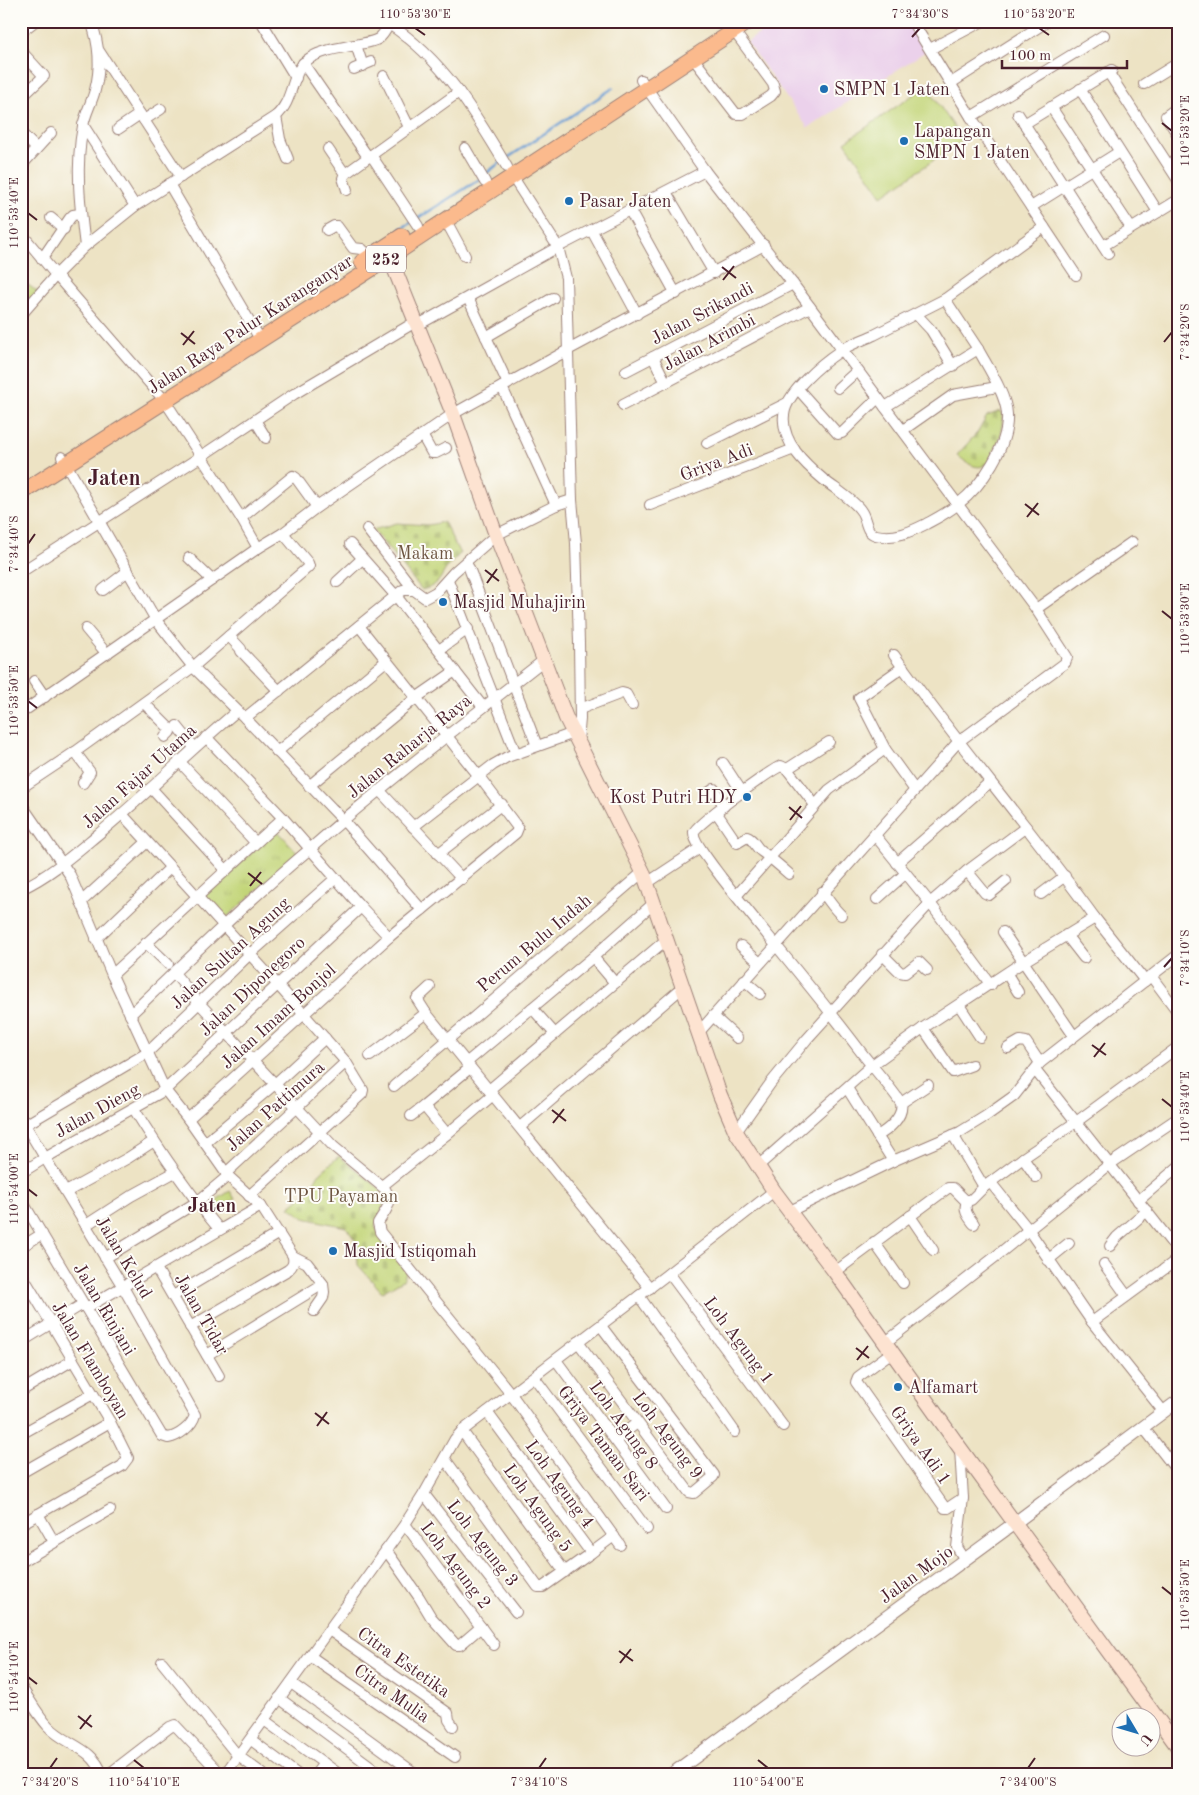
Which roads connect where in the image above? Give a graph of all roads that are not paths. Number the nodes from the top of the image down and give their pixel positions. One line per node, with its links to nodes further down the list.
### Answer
1 (90, 21): 11 (street)
2 (261, 21): 19 (street)
3 (750, 21): 8 (main road, Jalan Raya Palur Karanganyar / 252)
4 (912, 21): 12 (street)
5 (983, 21): 12 (street)
6 (1048, 21): 20 (street)
7 (388, 22): 10 (street); 24 (street)
8 (733, 26): 14 (main road, Jalan Raya Palur Karanganyar / 252); 14 (street); 21 (main road, Jalan Raya Palur Karanganyar / 252)
9 (1104, 34): 32 (street)
10 (356, 45): 16 (street); 17 (street)
11 (97, 48): 31 (street); 34 (street)
12 (930, 49): 20 (street)
13 (21, 51): 25 (street)
14 (693, 58): 21 (main road, Jalan Raya Palur Karanganyar / 252)
15 (1178, 63): 22 (street)
16 (303, 64): 19 (street); 44 (street)
17 (363, 66)
18 (384, 76): 35 (street)
19 (296, 78): 30 (street)
20 (951, 83): 32 (street)
21 (644, 84): 47 (main road, Jalan Raya Palur Karanganyar / 252); 49 (street)
22 (1144, 84)
23 (1080, 89): 26 (street); 43 (street); 52 (street)
24 (459, 92): 35 (street); 47 (street)
25 (21, 98)
26 (1051, 107): 33 (street); 48 (street)
27 (1178, 107): 39 (street)
28 (161, 109): 31 (street)
29 (1018, 114): 33 (street)
30 (276, 116): 45 (street); 51 (street)
31 (142, 117): 36 (street); 51 (street)
32 (971, 117): 60 (street)
33 (1024, 124): 55 (street)
34 (83, 125): 59 (street); 63 (street)
35 (409, 127): 44 (street)
36 (118, 129)
37 (21, 133): 40 (street)
38 (50, 133): 40 (street)
39 (1178, 135)
40 (36, 148): 46 (street)
41 (465, 148): 53 (street)
42 (328, 149): 50 (street)
43 (1119, 152): 48 (street); 62 (street)
44 (370, 156): 50 (street); 66 (street)
45 (288, 159)
46 (21, 166)
47 (506, 166): 53 (main road, Jalan Raya Palur Karanganyar / 252); 75 (street)
48 (1091, 169): 55 (street); 68 (street)
49 (705, 172): 57 (street); 73 (street)
50 (345, 174): 56 (street)
51 (181, 177): 54 (street)
52 (1178, 180)
53 (485, 181): 65 (main road, Jalan Raya Palur Karanganyar / 252); 66 (main road, Jalan Raya Palur Karanganyar / 252)
54 (169, 184): 59 (street); 93 (street)
55 (1064, 185): 60 (street); 68 (street)
56 (347, 190)
57 (666, 192): 61 (street); 80 (street)
58 (1178, 200): 62 (street)
59 (135, 206): 74 (street)
60 (1031, 207): 67 (street)
61 (630, 211): 71 (street); 84 (street)
62 (1158, 212): 68 (street)
63 (80, 214): 69 (street); 74 (street)
64 (51, 218): 69 (street)
65 (445, 219): 76 (main road, Jalan Raya Palur Karanganyar / 252); 77 (street)
66 (415, 222): 76 (main road, Jalan Raya Palur Karanganyar / 252)
67 (1044, 227): 82 (street); 87 (street)
68 (1131, 228)
69 (64, 229): 79 (street)
70 (327, 230): 78 (street)
71 (592, 230): 75 (street); 89 (street)
72 (21, 233): 79 (street)
73 (764, 245): 80 (street); 83 (street)
74 (85, 246): 81 (street)
75 (558, 247): 85 (street); 96 (street)
76 (388, 252): 78 (main road, Jalan Raya Palur Karanganyar / 252); 92 (main road); 93 (main road, Jalan Raya Palur Karanganyar / 252)
77 (465, 256)
78 (370, 257): 93 (main road, Jalan Raya Palur Karanganyar / 252)
79 (42, 258): 81 (street)
80 (714, 274): 84 (street)
81 (56, 275): 91 (street); 107 (street)
82 (1076, 275)
83 (793, 284): 88 (street); 98 (street, Jalan Srikandi)
84 (676, 294): 89 (street)
85 (468, 298): 92 (street); 94 (street)
86 (553, 298): 94 (street)
87 (945, 299): 90 (street); 95 (street)
88 (810, 307): 97 (street); 102 (street, Jalan Arimbi)
89 (637, 314): 96 (street)
90 (916, 314): 97 (street); 99 (street)
91 (21, 315)
92 (418, 323): 112 (main road); 113 (street)
93 (254, 329): 107 (main road, Jalan Raya Palur Karanganyar / 252)
94 (486, 337): 103 (street)
95 (978, 349): 99 (street); 104 (street)
96 (568, 350): 103 (street); 124 (street)
97 (842, 350): 101 (street); 106 (street)
98 (653, 357): 100 (street, Jalan Srikandi); 102 (street)
99 (953, 366): 111 (street)
100 (626, 371)
101 (858, 371): 105 (street); 108 (street)
102 (666, 383): 110 (street, Jalan Arimbi)
103 (505, 386): 112 (street); 125 (street)
104 (997, 387): 114 (street); 127 (street)
105 (838, 388)
106 (798, 389): 108 (street); 109 (street)
107 (158, 392): 120 (street); 121 (main road, Jalan Raya Palur Karanganyar / 252)
108 (878, 398): 111 (street)
109 (788, 403): 117 (street); 119 (street)
110 (623, 406)
111 (885, 407): 114 (street)
112 (453, 414): 115 (street); 133 (main road)
113 (255, 420): 116 (street); 120 (street)
114 (903, 430): 127 (street)
115 (422, 435): 118 (street); 128 (street)
116 (266, 438)
117 (707, 443)
118 (446, 448)
119 (794, 449): 126 (street, Griya Adi); 127 (street)
120 (200, 457): 129 (street); 130 (street)
121 (65, 460): 122 (main road, Jalan Raya Palur Karanganyar / 252); 123 (main road, Jalan Raya Palur Karanganyar / 252); 130 (street)
122 (21, 483)
123 (21, 494)
124 (572, 500): 125 (street); 171 (street)
125 (556, 505): 133 (street)
126 (650, 505)
127 (958, 505): 148 (street)
128 (317, 507): 129 (street); 132 (street)
129 (241, 518): 136 (street)
130 (100, 520): 140 (street); 141 (street)
131 (367, 529): 146 (street)
132 (283, 533): 136 (street); 153 (street)
133 (496, 534): 143 (street); 157 (main road)
134 (1132, 542): 148 (street)
135 (350, 544): 138 (street)
136 (258, 548): 142 (street)
137 (189, 558): 142 (street)
138 (362, 559): 144 (street); 147 (street)
139 (469, 568): 163 (street)
140 (21, 572)
141 (128, 572): 145 (street); 149 (street)
142 (212, 580): 149 (street)
143 (448, 580): 146 (street); 152 (street)
144 (337, 582)
145 (103, 590)
146 (414, 590): 147 (street)
147 (396, 596): 150 (street); 154 (street)
148 (1036, 609): 181 (street)
149 (156, 620): 155 (street); 159 (street)
150 (359, 626): 158 (street); 164 (street)
151 (86, 629): 155 (street)
152 (468, 629): 154 (street); 167 (street)
153 (230, 636): 159 (street); 164 (street)
154 (439, 650): 161 (street)
155 (107, 654): 165 (street)
156 (894, 655): 160 (street)
157 (544, 660): 163 (street, Jalan Raharja Raya); 179 (main road)
158 (386, 662): 166 (street); 186 (street)
159 (193, 668): 168 (street); 172 (street)
160 (902, 668): 181 (street); 184 (street)
161 (455, 671): 166 (street); 170 (street)
162 (34, 681): 165 (street)
163 (513, 684): 167 (street, Jalan Raharja Raya); 182 (street)
164 (279, 691): 174 (street)
165 (45, 697): 173 (street)
166 (416, 698): 176 (street); 194 (street)
167 (495, 698): 170 (street, Jalan Raharja Raya); 187 (street)
168 (144, 703): 177 (street); 185 (street)
169 (632, 705): 171 (street)
170 (483, 707): 176 (street, Jalan Raharja Raya)
171 (580, 709): 179 (street)
172 (237, 710): 174 (street); 178 (street, Jalan Fajar Utama)
173 (21, 713)
174 (245, 718): 186 (street)
175 (177, 726): 183 (street)
176 (448, 736): 191 (street); 198 (street, Jalan Raharja Raya)
177 (165, 737)
178 (206, 737): 183 (street, Jalan Fajar Utama); 206 (street)
179 (576, 737): 182 (street); 227 (main road)
180 (829, 742): 190 (street)
181 (958, 742): 192 (street); 197 (street)
182 (537, 746): 187 (street)
183 (194, 747): 188 (street, Jalan Fajar Utama)
184 (885, 749): 197 (street); 203 (street)
185 (75, 752): 193 (street); 195 (street)
186 (277, 752): 194 (street)
187 (516, 754): 191 (street)
188 (179, 761): 196 (street, Jalan Fajar Utama); 212 (street)
189 (723, 763): 199 (street)
190 (788, 769): 199 (street); 203 (street)
191 (478, 774): 202 (street); 208 (street)
192 (990, 782): 209 (street); 217 (street)
193 (83, 783)
194 (309, 786): 207 (street)
195 (21, 788)
196 (150, 788): 205 (street, Jalan Fajar Utama); 220 (street)
197 (914, 789): 210 (street)
198 (380, 791): 207 (street, Jalan Raharja Raya); 208 (street)
199 (742, 792): 204 (street)
200 (704, 796): 204 (street)
201 (21, 804): 218 (street)
202 (502, 804): 215 (street); 226 (street, Jalan Imam Bonjol)
203 (815, 805): 216 (street)
204 (720, 809): 214 (street); 216 (street)
205 (122, 814): 211 (street); 218 (street, Jalan Fajar Utama)
206 (283, 818): 212 (street); 213 (street)
207 (343, 820): 213 (street, Jalan Raharja Raya); 239 (street)
208 (413, 827): 215 (street)
209 (1026, 827): 221 (street); 224 (street)
210 (874, 834): 217 (street); 230 (street)
211 (147, 842): 219 (street); 235 (street)
212 (255, 842): 220 (street)
213 (310, 848): 225 (street); 242 (street, Jalan Raharja Raya)
214 (700, 848): 227 (street, Perum Bulu Indah); 232 (street)
215 (438, 854): 226 (street)
216 (770, 856): 222 (street); 232 (street)
217 (897, 863): 223 (street)
218 (62, 864): 229 (street, Jalan Fajar Utama); 235 (street)
219 (170, 868): 233 (street); 246 (street)
220 (226, 870): 233 (street)
221 (967, 871): 228 (street); 237 (street)
222 (789, 874)
223 (905, 874): 234 (street); 237 (street)
224 (1065, 876): 231 (street); 241 (street)
225 (336, 878): 238 (street); 251 (street, Jalan Sultan Agung)
226 (462, 878): 239 (street, Jalan Imam Bonjol)
227 (645, 878): 236 (main road); 288 (street, Perum Bulu Indah)
228 (1006, 881)
229 (21, 889)
230 (822, 892): 240 (street); 249 (street)
231 (1041, 894)
232 (737, 895): 249 (street)
233 (197, 896): 242 (street); 248 (street)
234 (877, 899)
235 (81, 902): 246 (street)
236 (654, 903): 247 (main road); 254 (street)
237 (930, 903): 252 (street); 266 (street)
238 (361, 907): 245 (street); 265 (street, Jalan Diponegoro)
239 (422, 910): 245 (street, Jalan Imam Bonjol)
240 (840, 915)
241 (1095, 918): 244 (street); 262 (street)
242 (224, 925): 251 (street); 258 (street, Jalan Raharja Raya)
243 (1003, 932): 256 (street)
244 (1066, 935): 255 (street); 256 (street)
245 (389, 937): 276 (street, Jalan Imam Bonjol)
246 (96, 939): 261 (street)
247 (667, 939): 264 (street); 268 (main road)
248 (146, 943): 258 (street); 261 (street)
249 (776, 944): 257 (street); 274 (street)
250 (741, 946): 257 (street)
251 (250, 954): 265 (street); 271 (street, Jalan Sultan Agung)
252 (882, 954): 259 (street); 274 (street)
253 (1178, 955): 262 (street)
254 (593, 957): 264 (street); 273 (street)
255 (1084, 958)
256 (1023, 962): 260 (street); 284 (street)
257 (760, 963): 263 (street)
258 (171, 968): 271 (street); 278 (street, Jalan Raharja Raya)
259 (928, 970)
260 (1007, 974): 266 (street); 269 (street)
261 (112, 975): 278 (street)
262 (1148, 978): 275 (street); 284 (street)
263 (744, 980): 270 (street); 279 (street)
264 (616, 983): 283 (street)
265 (277, 984): 276 (street); 281 (street, Jalan Diponegoro)
266 (991, 985): 272 (street)
267 (430, 987): 277 (street)
268 (683, 987): 282 (main road); 314 (street)
269 (1018, 992)
270 (760, 994)
271 (200, 1004): 281 (street); 291 (street, Jalan Sultan Agung)
272 (959, 1005): 280 (street); 285 (street)
273 (532, 1008): 283 (street); 295 (street)
274 (831, 1012): 296 (street); 316 (street)
275 (1178, 1012)
276 (303, 1013): 286 (street); 293 (street, Jalan Imam Bonjol)
277 (426, 1013): 288 (street); 292 (street)
278 (130, 1015): 291 (street)
279 (713, 1016): 282 (street); 287 (street)
280 (923, 1028): 296 (street); 297 (street)
281 (227, 1032): 293 (street); 303 (street, Jalan Diponegoro)
282 (699, 1032): 316 (main road)
283 (555, 1034): 304 (street)
284 (1074, 1036): 298 (street)
285 (980, 1037)
286 (325, 1038): 294 (street); 299 (street)
287 (737, 1038)
288 (447, 1039): 295 (street); 301 (street, Perum Bulu Indah)
289 (1008, 1048): 298 (street)
290 (1176, 1052): 313 (street)
291 (147, 1053): 303 (street); 312 (street, Jalan Sultan Agung)
292 (370, 1056)
293 (254, 1060): 299 (street); 310 (street, Jalan Imam Bonjol)
294 (346, 1062): 307 (street, Jalan Pattimura); 315 (street)
295 (468, 1065): 304 (street); 306 (street)
296 (872, 1065): 302 (street); 305 (street)
297 (972, 1065)
298 (1037, 1067): 313 (street); 319 (street)
299 (275, 1084): 307 (street); 321 (street)
300 (928, 1085): 305 (street)
301 (394, 1086)
302 (847, 1088): 318 (street); 326 (street)
303 (165, 1090): 308 (street, Jalan Dieng); 310 (street)
304 (491, 1092): 314 (street); 317 (street)
305 (900, 1103): 318 (street)
306 (424, 1106): 309 (street); 317 (street)
307 (298, 1108): 315 (street); 330 (street, Jalan Pattimura)
308 (134, 1109): 320 (street); 322 (street, Jalan Dieng)
309 (411, 1116)
310 (188, 1118): 321 (street)
311 (1178, 1118): 325 (street)
312 (23, 1122): 322 (street, Jalan Kelud)
313 (1076, 1122): 323 (street); 325 (street)
314 (520, 1127): 369 (street)
315 (320, 1132): 333 (street); 336 (street)
316 (736, 1132): 326 (main road)
317 (447, 1134): 333 (street)
318 (877, 1136): 324 (street)
319 (952, 1136): 324 (street); 332 (street)
320 (154, 1141): 328 (street); 335 (street)
321 (205, 1143): 330 (street)
322 (45, 1158): 329 (street, Jalan Dieng); 335 (street, Jalan Kelud)
323 (1023, 1158): 331 (street); 332 (street)
324 (893, 1161): 342 (street)
325 (1110, 1164): 339 (street); 348 (street)
326 (757, 1167): 334 (main road)
327 (1178, 1167): 339 (street)
328 (175, 1172): 340 (street); 346 (street)
329 (21, 1173)
330 (227, 1174): 336 (street); 340 (street, Jalan Pattimura)
331 (1036, 1177)
332 (988, 1185): 338 (street); 348 (street)
333 (382, 1186): 390 (street, Loh Agung 4)
334 (774, 1191): 342 (main road); 365 (street)
335 (66, 1192): 346 (street, Jalan Kelud)
336 (249, 1196): 341 (street)
337 (21, 1199): 350 (street, Jalan Rinjani)
338 (967, 1200): 344 (street); 345 (street)
339 (1138, 1201): 343 (street)
340 (197, 1202): 347 (street); 358 (street, Jalan Pattimura)
341 (261, 1206): 347 (street); 349 (street)
342 (790, 1211): 363 (main road)
343 (1147, 1211): 353 (street); 356 (street)
344 (910, 1216): 351 (street); 355 (street)
345 (974, 1224)
346 (86, 1225): 358 (street, Jalan Kelud)
347 (219, 1229): 362 (street)
348 (1028, 1229): 360 (street); 382 (street)
349 (279, 1233): 357 (street); 371 (street)
350 (42, 1234): 354 (street); 374 (street, Jalan Rinjani)
351 (874, 1242): 363 (street); 366 (street)
352 (1069, 1243): 360 (street)
353 (1110, 1246)
354 (21, 1247)
355 (933, 1250)
356 (1178, 1251)
357 (293, 1256): 367 (street); 379 (street)
358 (105, 1258): 368 (street, Jalan Kelud)
359 (1178, 1259): 373 (street)
360 (1048, 1260): 376 (street)
361 (1104, 1264): 373 (street)
362 (156, 1268): 368 (street); 371 (street, Jalan Tidar)
363 (835, 1272): 382 (main road)
364 (21, 1273): 370 (street, Jalan Flamboyan)
365 (669, 1273): 369 (street); 396 (street, Loh Agung 1)
366 (903, 1283)
367 (323, 1284): 375 (street); 383 (street)
368 (124, 1287): 374 (street); 401 (street, Jalan Kelud)
369 (650, 1288): 372 (street)
370 (25, 1290): 377 (street, Jalan Flamboyan)
371 (173, 1296): 379 (street, Jalan Tidar)
372 (639, 1296): 378 (street); 399 (street)
373 (1127, 1296): 376 (street)
374 (84, 1306): 377 (street); 401 (street, Jalan Rinjani)
375 (314, 1310)
376 (1092, 1322): 392 (street)
377 (51, 1323): 380 (street); 384 (street, Jalan Flamboyan)
378 (601, 1326): 381 (street); 395 (street, Loh Agung 9)
379 (190, 1327): 383 (street, Jalan Tidar)
380 (21, 1342)
381 (578, 1342): 385 (street); 395 (street, Loh Agung 9)
382 (889, 1347): 403 (main road); 408 (street, Griya Adi 1)
383 (207, 1355): 386 (street, Jalan Tidar)
384 (73, 1360): 388 (street); 389 (street, Jalan Flamboyan)
385 (556, 1360): 387 (street); 402 (street, Loh Agung 8)
386 (219, 1376)
387 (534, 1377): 390 (street); 415 (street, Griya Taman Sari)
388 (21, 1391)
389 (93, 1394): 394 (street, Jalan Flamboyan); 400 (street)
390 (511, 1394): 393 (street); 418 (street, Loh Agung 4)
391 (1178, 1401): 392 (street, Jalan Mojo)
392 (1163, 1411): 397 (street, Jalan Mojo)
393 (487, 1412): 398 (street); 418 (street, Loh Agung 4)
394 (110, 1422): 406 (street); 411 (street, Jalan Flamboyan)
395 (637, 1423): 402 (street)
396 (783, 1426)
397 (1143, 1427): 405 (street); 412 (street, Jalan Mojo)
398 (462, 1431): 404 (street); 421 (street, Loh Agung 5)
399 (735, 1432)
400 (21, 1434)
401 (162, 1436)
402 (615, 1440): 409 (street, Loh Agung 8)
403 (960, 1448): 408 (street, Griya Adi 1); 412 (main road)
404 (444, 1459): 407 (street); 421 (street, Loh Agung 5)
405 (1178, 1472)
406 (21, 1473)
407 (424, 1494): 414 (street); 422 (street, Loh Agung 3)
408 (963, 1498): 419 (street)
409 (666, 1509)
410 (110, 1510): 416 (street)
411 (38, 1514): 413 (street); 416 (street)
412 (1016, 1522): 419 (street, Jalan Mojo); 434 (main road)
413 (21, 1524)
414 (405, 1524): 417 (street); 423 (street, Loh Agung 2)
415 (647, 1529)
416 (54, 1542): 420 (street)
417 (386, 1550): 423 (street, Loh Agung 2); 424 (street)
418 (590, 1553): 421 (street)
419 (962, 1556): 447 (street, Jalan Mojo)
420 (21, 1562)
421 (565, 1572)
422 (516, 1612)
423 (481, 1626): 425 (street, Loh Agung 2)
424 (329, 1630): 426 (street); 432 (street, Citra Estetika)
425 (494, 1645)
426 (310, 1656): 428 (street); 436 (street, Citra Mulia)
427 (162, 1662): 435 (street)
428 (290, 1683): 430 (street); 446 (street)
429 (21, 1687): 438 (street)
430 (279, 1698): 431 (street); 445 (street)
431 (264, 1720): 435 (street); 437 (street)
432 (453, 1726)
433 (254, 1742): 442 (street)
434 (1178, 1747)
435 (238, 1756): 440 (street); 441 (street)
436 (455, 1757)
437 (324, 1763): 443 (street); 444 (street)
438 (102, 1774)
439 (110, 1774): 440 (street)
440 (223, 1774)
441 (263, 1774)
442 (297, 1774)
443 (316, 1774)
444 (339, 1774)
445 (381, 1774)
446 (416, 1774)
447 (672, 1774)

